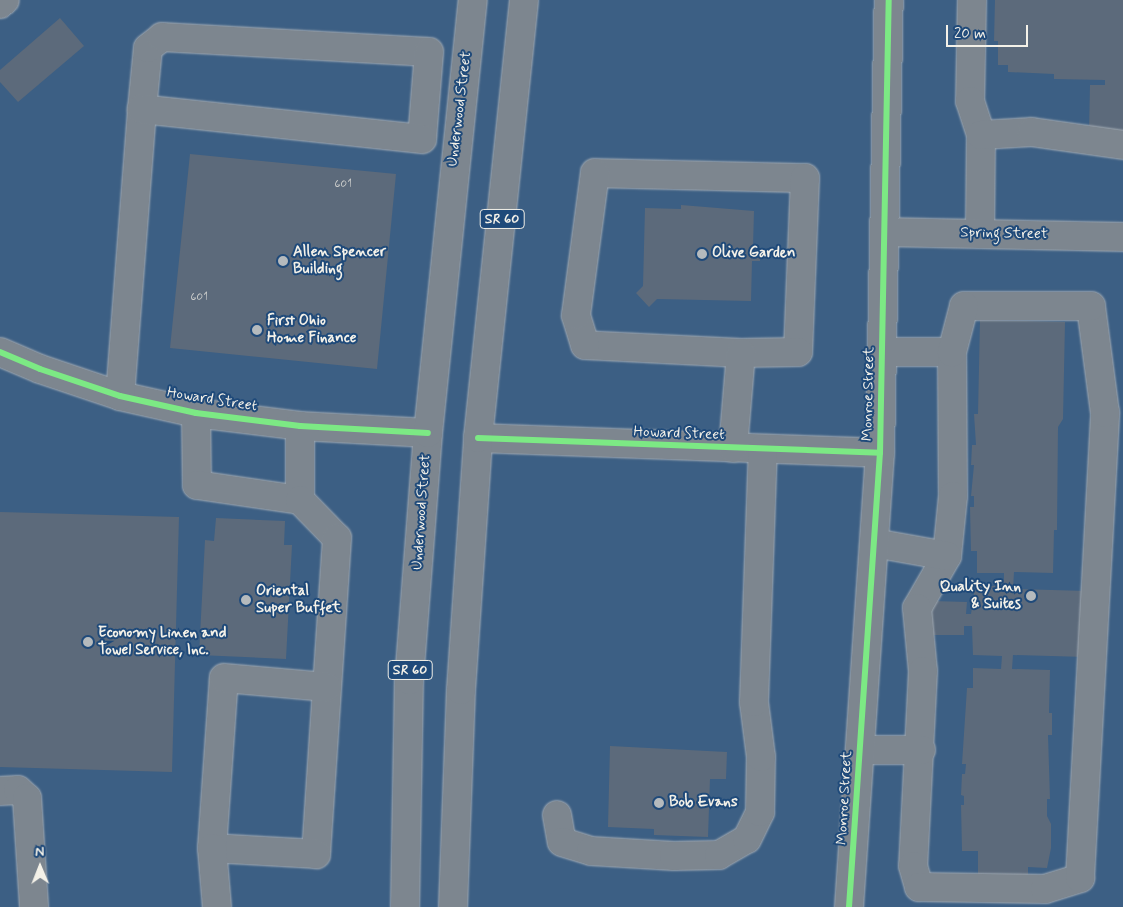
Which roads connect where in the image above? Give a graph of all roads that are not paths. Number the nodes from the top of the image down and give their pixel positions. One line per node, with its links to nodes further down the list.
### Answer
1 (5, 0): 6 (street)
2 (473, 0): 20 (street, Underwood Street / SR 60)
3 (524, 0): 21 (street, SR 60)
4 (889, 0): 10 (street, Monroe Street)
5 (972, 0): 8 (street)
6 (0, 4)
7 (142, 109): 7 (street); 17 (street)
8 (981, 135): 9 (street); 11 (street)
9 (1123, 145)
10 (885, 232): 11 (street, Spring Street); 14 (street, Monroe Street)
11 (980, 234): 12 (street, Spring Street)
12 (1123, 237)
13 (0, 352): 17 (street, Howard Street)
14 (882, 352): 15 (street); 24 (street, Monroe Street)
15 (952, 352): 27 (street); 30 (street)
16 (741, 353): 16 (street); 22 (street)
17 (120, 396): 18 (street, Howard Street)
18 (196, 413): 19 (street, Howard Street); 25 (street)
19 (300, 426): 20 (street, Howard Street); 25 (street)
20 (428, 433): 36 (street, Underwood Street / SR 60)
21 (478, 438): 22 (street, Howard Street); 37 (street, SR 60)
22 (733, 448): 23 (street, Howard Street)
23 (763, 449): 24 (street, Howard Street); 32 (street)
24 (880, 453): 26 (street, Monroe Street)
25 (300, 500): 28 (street)
26 (874, 543): 27 (street); 29 (street, Monroe Street)
27 (947, 556): 30 (street)
28 (327, 687): 33 (street); 33 (street)
29 (860, 750): 30 (street); 38 (street, Monroe Street)
30 (921, 750)
31 (0, 791): 34 (street)
32 (557, 815)
33 (212, 848): 35 (street)
34 (34, 907)
35 (217, 907)
36 (405, 907)
37 (453, 907)
38 (849, 907)

